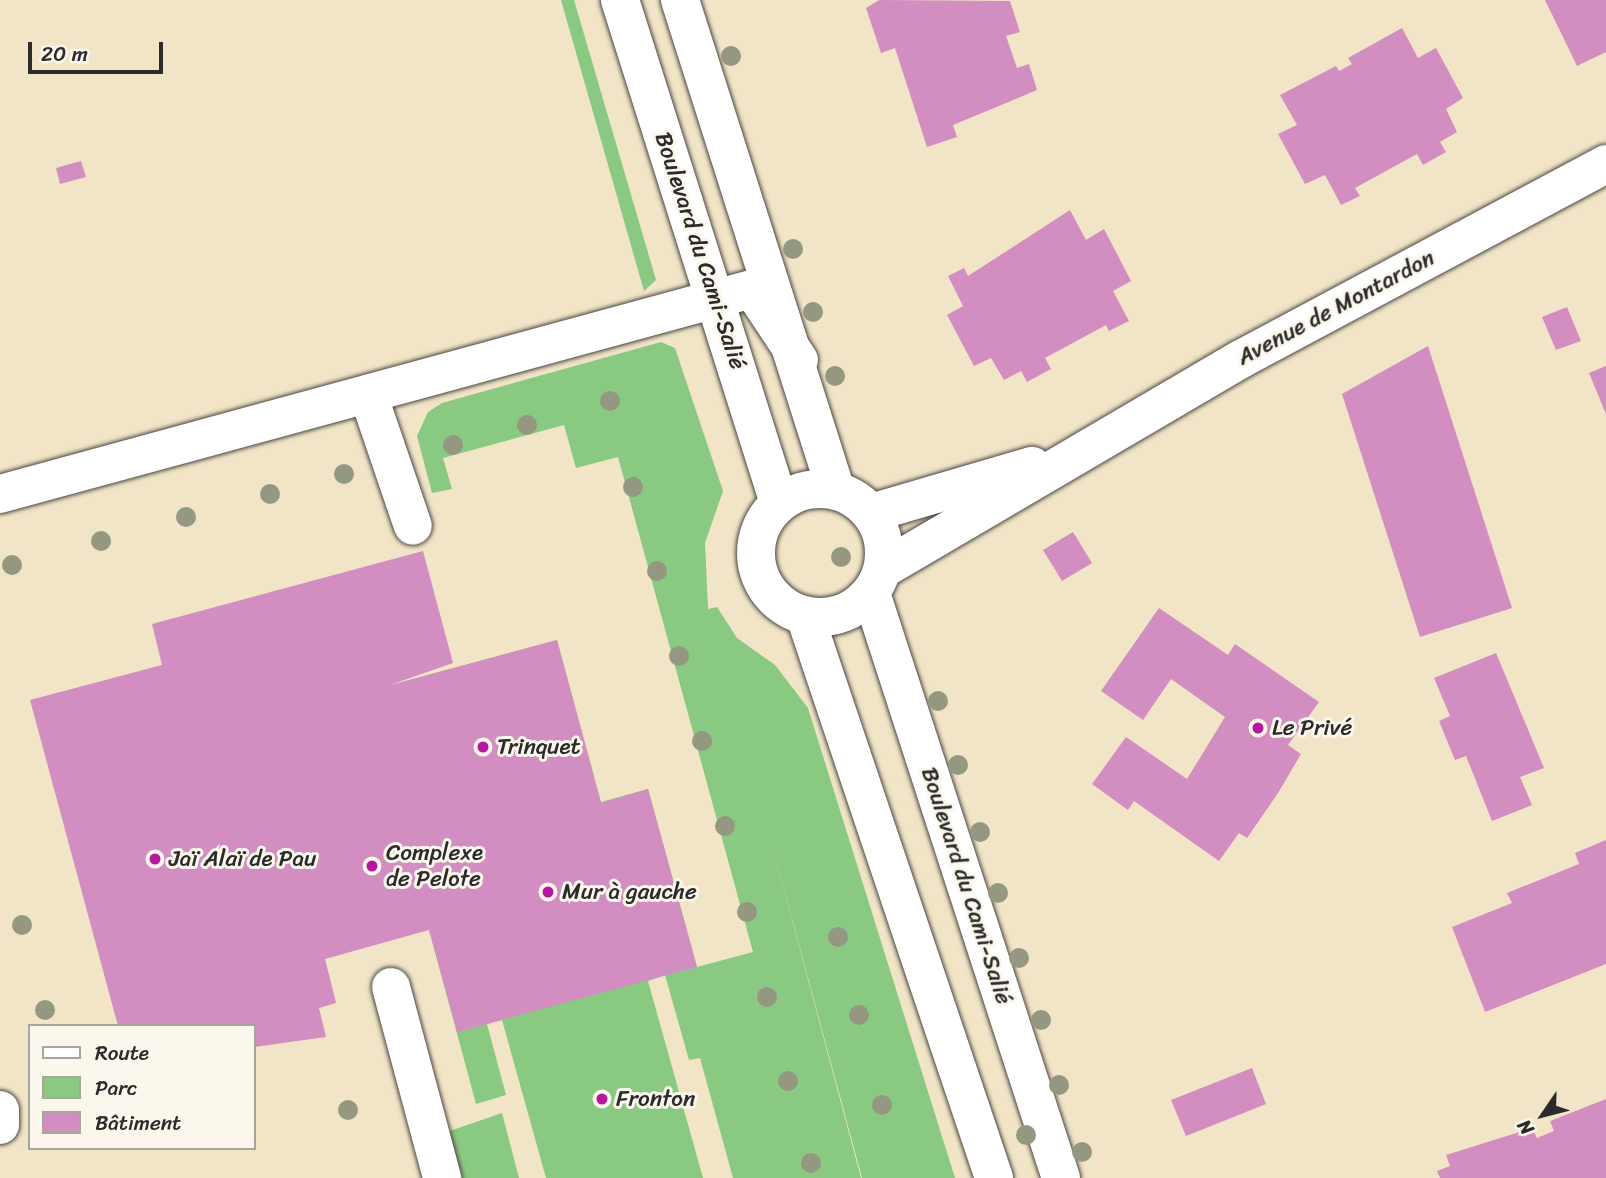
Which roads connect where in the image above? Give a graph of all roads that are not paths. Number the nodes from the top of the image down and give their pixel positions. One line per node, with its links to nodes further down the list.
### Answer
1 (620, 0): 4 (street, Boulevard du Cami-Salié)
2 (680, 0): 5 (street)
3 (1606, 164): 7 (street, Avenue de Montardon)
4 (716, 300): 5 (street); 6 (street); 10 (street, Boulevard du Cami-Salié)
5 (799, 360): 8 (street)
6 (368, 394): 9 (street); 12 (street)
7 (1068, 457): 11 (street, Avenue de Montardon); 13 (street, Avenue de Montardon)
8 (836, 491): 10 (street); 11 (street)
9 (0, 494)
10 (779, 503): 14 (street)
11 (871, 513): 13 (street)
12 (413, 526)
13 (877, 581): 14 (street); 20 (street, Boulevard du Cami-Salié)
14 (805, 616): 19 (street)
15 (391, 986): 18 (street)
16 (0, 1110): 17 (street)
17 (0, 1125)
18 (442, 1178)
19 (994, 1178)
20 (1062, 1178)

